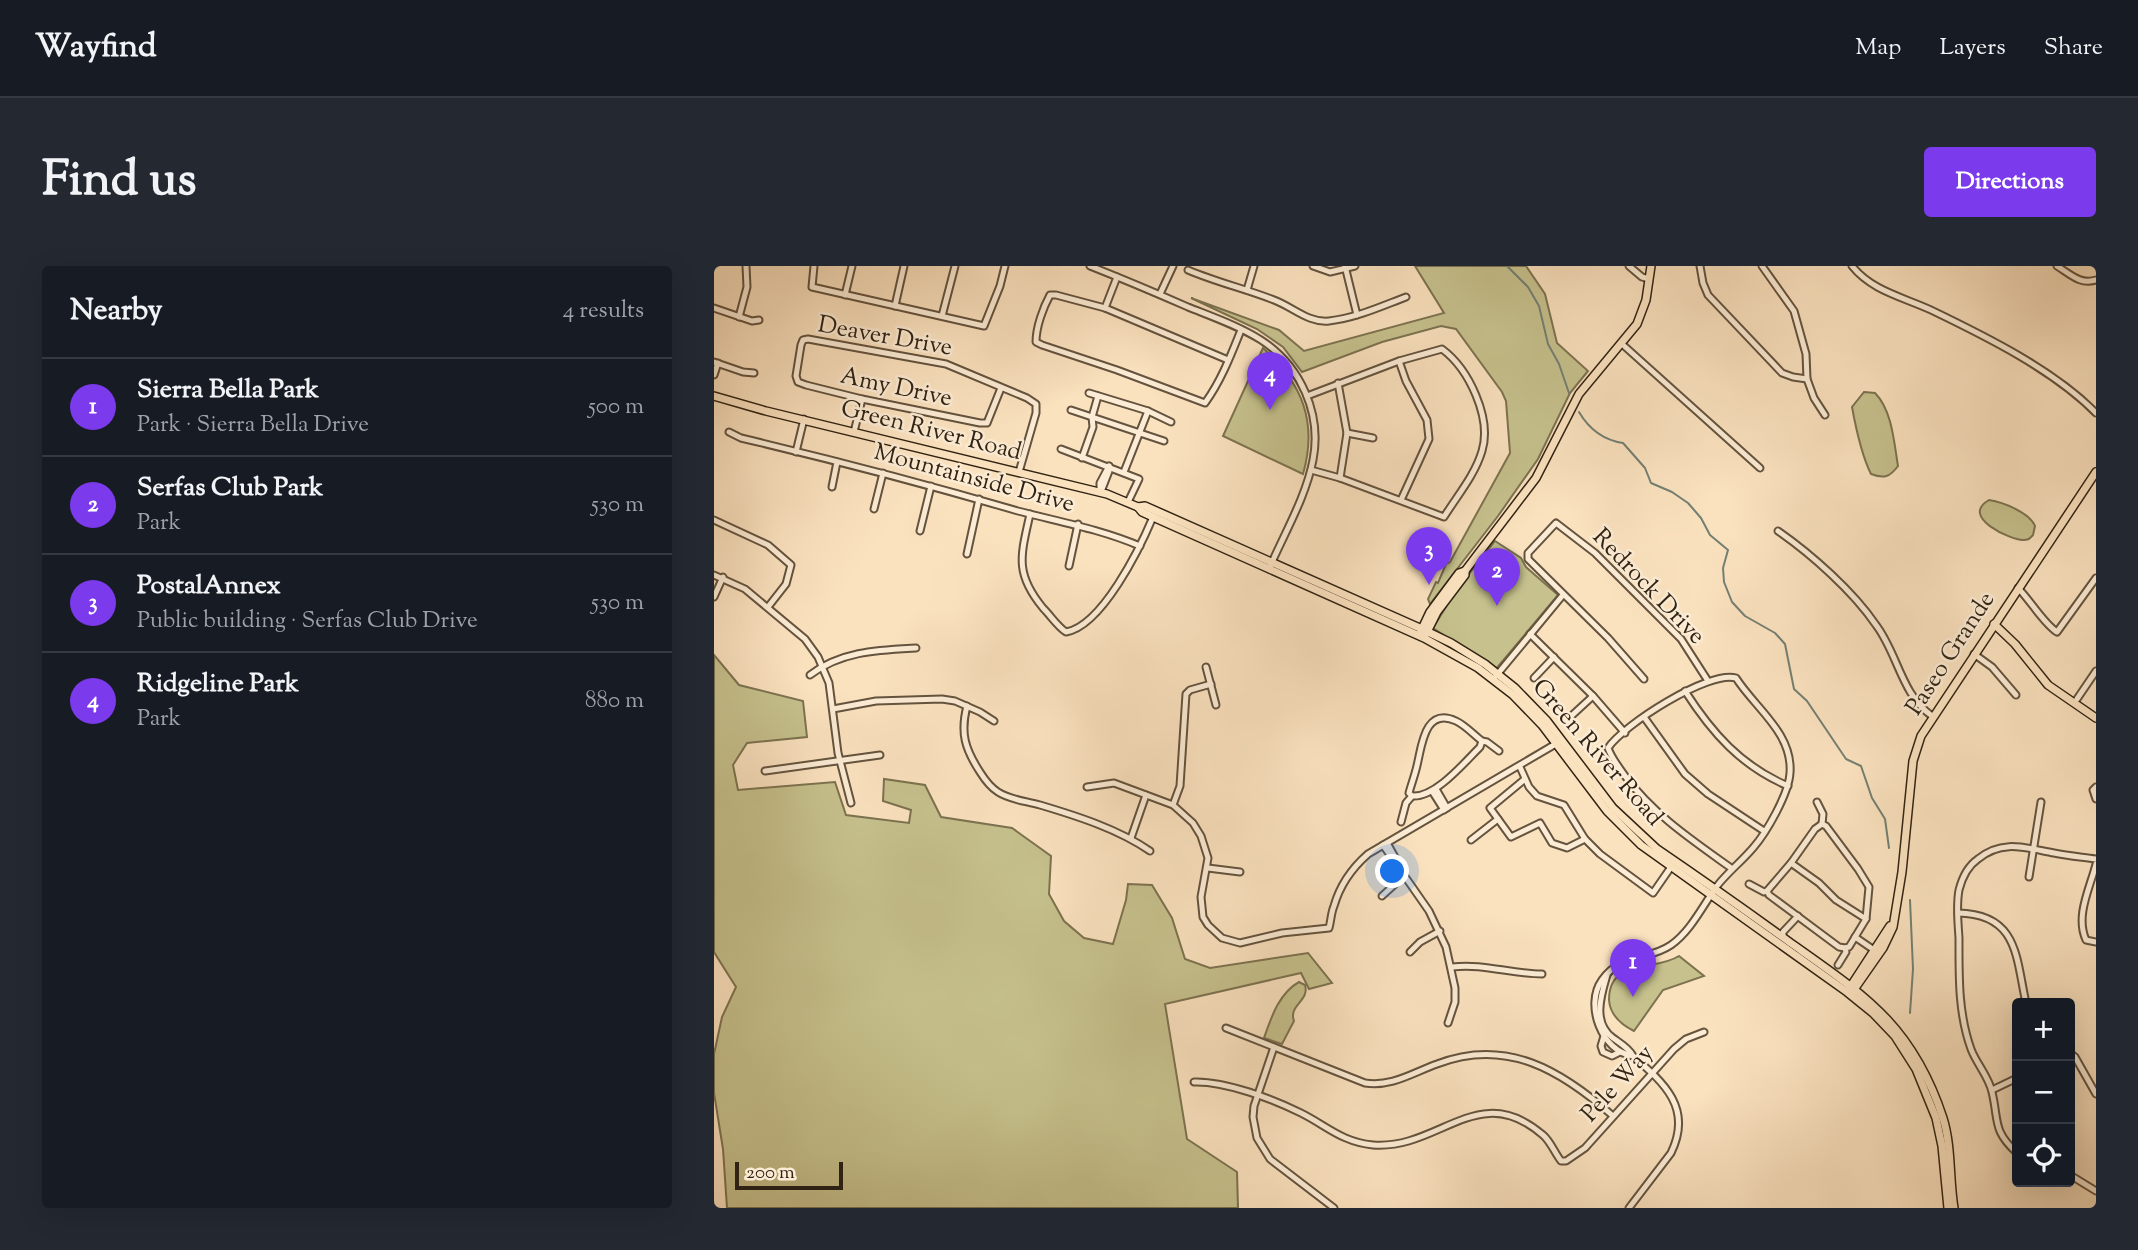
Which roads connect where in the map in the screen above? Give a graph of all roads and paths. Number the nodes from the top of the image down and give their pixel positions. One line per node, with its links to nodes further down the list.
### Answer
1 (746, 266): 32 (street)
2 (814, 266): 24 (street)
3 (852, 266): 24 (street)
4 (904, 266): 27 (street)
5 (955, 266): 31 (street)
6 (1005, 266): 31 (street)
7 (1090, 266): 20 (street)
8 (1254, 266): 23 (street)
9 (1313, 266): 18 (street)
10 (1355, 266): 18 (street)
11 (1629, 266): 21 (street)
12 (1651, 266): 21 (main road)
13 (1700, 266): 41 (street)
14 (1762, 266): 41 (street)
15 (1852, 266): 52 (street)
16 (2057, 266): 22 (street)
17 (1170, 267): 25 (street)
18 (1345, 268): 30 (street)
19 (1188, 270): 23 (street)
20 (1117, 277): 25 (street); 29 (street)
21 (1649, 279): 35 (main road)
22 (2096, 280)
23 (1247, 290): 30 (street)
24 (845, 295): 27 (street)
25 (1160, 295): 34 (street)
26 (1406, 297): 30 (street)
27 (895, 306): 31 (street)
28 (714, 308): 32 (street)
29 (1105, 308): 36 (street); 36 (street)
30 (1357, 315)
31 (942, 316)
32 (739, 317): 33 (street)
33 (759, 320)
34 (1241, 330): 36 (street); 48 (street)
35 (1622, 344): 68 (street); 103 (main road)
36 (1228, 360)
37 (1399, 361): 43 (street); 79 (street); 79 (street)
38 (716, 363): 39 (street); 40 (street)
39 (754, 373)
40 (714, 375)
41 (1807, 379): 53 (street)
42 (798, 382): 44 (street, Deaver Drive); 49 (street, Amy Drive)
43 (1338, 383): 48 (street); 60 (street)
44 (1001, 388): 49 (street, Amy Drive); 70 (street, Deaver Drive)
45 (1089, 393): 47 (street)
46 (714, 396): 55 (main road, Green River Road)
47 (1098, 396): 51 (street); 54 (street)
48 (1307, 396): 69 (street)
49 (862, 399): 58 (street)
50 (1072, 410): 54 (street)
51 (1148, 411): 56 (street); 59 (street)
52 (2096, 413)
53 (1825, 415)
54 (1092, 417): 59 (street); 65 (street)
55 (804, 419): 58 (main road, Green River Road); 64 (street)
56 (1171, 422)
57 (729, 432): 64 (street, Mountainside Drive)
58 (854, 432): 70 (main road, Green River Road)
59 (1141, 433): 62 (street); 71 (street)
60 (1347, 433): 61 (street); 74 (street)
61 (1373, 438)
62 (1164, 441)
63 (1061, 449): 65 (street)
64 (796, 452): 66 (street, Mountainside Drive)
65 (1082, 458): 67 (street)
66 (837, 462): 72 (street, Mountainside Drive); 76 (street)
67 (1109, 466): 71 (street); 77 (street)
68 (1760, 468)
69 (1311, 470): 74 (street); 94 (street)
70 (1019, 472): 77 (main road, Green River Road)
71 (1124, 472): 80 (street)
72 (883, 473): 75 (street, Mountainside Drive); 82 (street)
73 (2095, 477): 98 (main road, Paseo Grande)
74 (1340, 478): 79 (street)
75 (931, 485): 78 (street, Mountainside Drive); 88 (street)
76 (832, 487)
77 (1100, 492): 80 (main road, Green River Road)
78 (979, 499): 83 (street, Mountainside Drive); 92 (street)
79 (1401, 500)
80 (1128, 502): 81 (main road, Green River Road)
81 (1138, 507): 84 (main road, Green River Road); 85 (main road, Green River Road)
82 (874, 509)
83 (1030, 514): 87 (street, Mountainside Drive); 91 (street)
84 (1165, 515): 85 (main road); 90 (main road, Green River Road)
85 (1153, 517): 90 (main road, Green River Road); 91 (street)
86 (714, 520): 101 (street)
87 (1078, 524): 91 (street, Mountainside Drive); 93 (street)
88 (920, 531)
89 (1779, 531): 125 (street)
90 (1212, 540): 94 (main road, Green River Road)
91 (1140, 547)
92 (967, 554)
93 (1069, 566)
94 (1270, 566): 103 (main road, Green River Road)
95 (714, 575): 96 (street)
96 (723, 578): 100 (street); 101 (street)
97 (2096, 578): 98 (street)
98 (2018, 587): 102 (main road, Paseo Grande)
99 (1563, 594): 104 (street); 114 (street); 115 (street, Redrock Drive)
100 (714, 597)
101 (768, 607): 108 (street)
102 (1994, 624): 106 (main road, Paseo Grande); 120 (main road)
103 (1423, 633): 112 (main road, Green River Road)
104 (1530, 634): 107 (street); 112 (street)
105 (916, 648): 108 (street)
106 (1974, 654): 118 (street); 125 (main road, Paseo Grande)
107 (1554, 657): 113 (street); 119 (street)
108 (823, 667): 111 (street); 123 (street)
109 (1206, 667): 116 (street)
110 (2096, 671): 120 (street)
111 (810, 676)
112 (1496, 676): 132 (main road, Green River Road)
113 (1534, 678)
114 (1644, 679)
115 (1708, 681): 117 (street); 139 (street)
116 (1211, 684): 121 (street); 149 (street)
117 (1685, 691): 126 (street); 139 (street)
118 (2016, 695)
119 (1593, 696): 128 (street); 130 (street)
120 (2076, 701): 124 (main road); 127 (main road)
121 (1216, 705)
122 (967, 706): 123 (street); 129 (street); 155 (street)
123 (833, 709): 135 (street)
124 (2096, 713)
125 (1932, 716): 177 (main road, Paseo Grande)
126 (1644, 718): 130 (street); 154 (street)
127 (2096, 718)
128 (1568, 719)
129 (994, 721)
130 (1625, 733): 165 (street)
131 (1482, 741): 133 (street); 142 (street); 144 (street)
132 (1559, 742): 136 (street); 163 (main road, Green River Road); 171 (main road, Green River Road)
133 (1499, 751)
134 (880, 755): 135 (street)
135 (840, 761): 137 (street); 148 (street)
136 (1520, 767): 138 (street); 150 (street)
137 (765, 771)
138 (1525, 779): 151 (street); 156 (street)
139 (1788, 786): 154 (street)
140 (1087, 787): 143 (street)
141 (2096, 787): 145 (street)
142 (1434, 790): 144 (street); 150 (street)
143 (1146, 794): 149 (street); 155 (street)
144 (1412, 796): 152 (street)
145 (2096, 799)
146 (1817, 802): 153 (street)
147 (2041, 802): 159 (street)
148 (851, 803)
149 (1173, 805): 164 (street)
150 (1445, 809): 158 (street)
151 (1498, 819): 156 (street); 157 (street)
152 (1401, 822)
153 (1822, 824): 162 (street); 176 (street)
154 (1764, 831): 165 (street)
155 (1131, 838): 160 (street)
156 (1585, 839): 163 (street)
157 (1471, 840)
158 (1385, 844): 164 (street); 167 (street)
159 (2034, 847): 161 (street); 168 (street); 173 (street)
160 (1150, 851)
161 (2096, 862): 182 (street)
162 (1791, 863): 170 (street); 176 (street)
163 (1671, 867): 171 (main road, Green River Road)
164 (1208, 868): 166 (street)
165 (1731, 868): 171 (street)
166 (1240, 872)
167 (1404, 876): 172 (street); 179 (street)
168 (2029, 877)
169 (1749, 884): 170 (street)
170 (1767, 891): 175 (street)
171 (1713, 892): 174 (main road, Green River Road); 180 (main road, Green River Road); 189 (street)
172 (1382, 896)
173 (1958, 913): 191 (street); 202 (street)
174 (1740, 916): 180 (main road); 190 (main road, Green River Road)
175 (1798, 916): 178 (street); 183 (street)
176 (1866, 919): 181 (street)
177 (1892, 922): 184 (main road, Paseo Grande); 190 (main road, Paseo Grande)
178 (1788, 928)
179 (1440, 931): 185 (street); 187 (street)
180 (1782, 937): 190 (main road, Green River Road)
181 (1855, 937): 183 (street); 184 (street)
182 (2096, 942)
183 (1845, 948): 186 (street)
184 (1874, 950): 190 (main road, Paseo Grande)
185 (1410, 952)
186 (1838, 965)
187 (1452, 967): 188 (street); 192 (street)
188 (1542, 974)
189 (1608, 974): 195 (street); 197 (street)
190 (1851, 990): 211 (main road); 212 (main road)
191 (2025, 998)
192 (1448, 1023)
193 (1226, 1028): 196 (street)
194 (1704, 1032): 199 (street, Pele Way)
195 (1604, 1036): 197 (street); 197 (street)
196 (1275, 1047): 204 (street); 205 (street)
197 (1622, 1049): 199 (street)
198 (2075, 1061): 203 (street)
199 (1652, 1073): 205 (street, Pele Way); 210 (street)
200 (2012, 1080): 202 (street)
201 (1194, 1082): 204 (street)
202 (1992, 1090): 206 (street)
203 (2096, 1094)
204 (1257, 1096): 205 (street, Pele Way); 209 (street)
205 (1613, 1116)
206 (2012, 1147)
207 (2075, 1178): 208 (street)
208 (2096, 1191)
209 (1334, 1208)
210 (1629, 1208)
211 (1948, 1208)
212 (1954, 1208)

